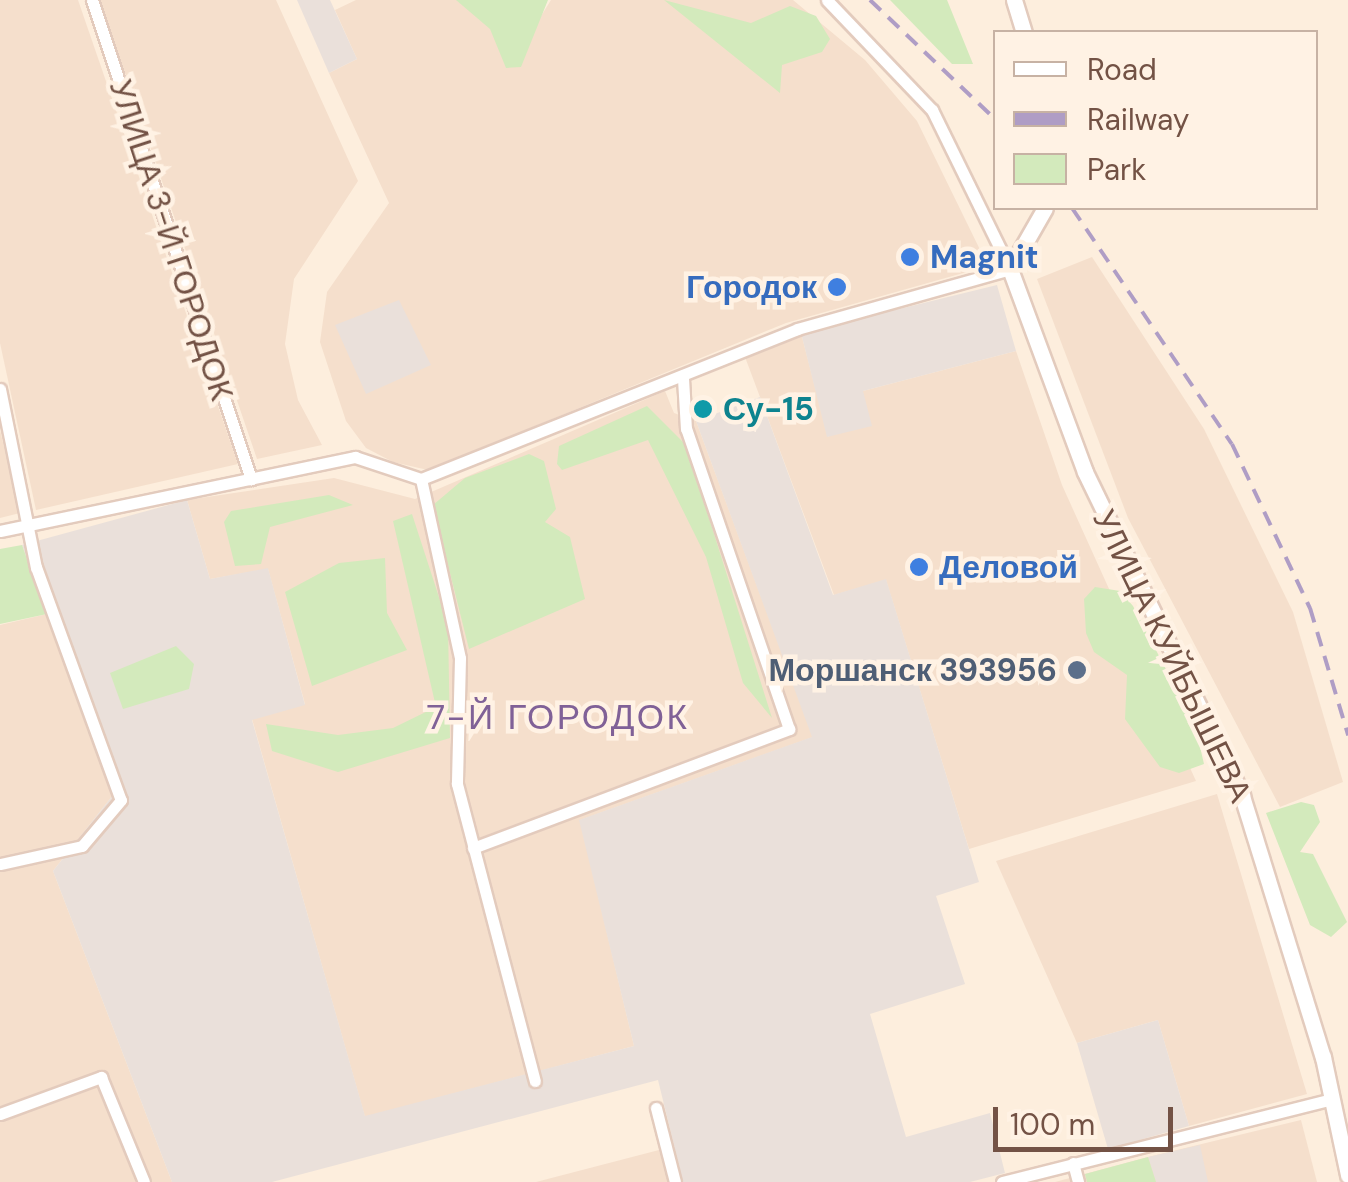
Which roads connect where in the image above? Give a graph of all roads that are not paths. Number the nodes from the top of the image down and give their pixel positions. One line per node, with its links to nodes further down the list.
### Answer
1 (92, 0): 9 (street, УЛИЦА 3-Й ГОРОДОК)
2 (827, 0): 6 (street)
3 (1014, 0): 4 (street)
4 (1023, 30)
5 (1044, 210): 6 (street)
6 (1010, 269): 7 (street); 16 (street, УЛИЦА КУЙБЫШЕВА)
7 (682, 378): 10 (street); 13 (street)
8 (0, 389): 11 (street)
9 (251, 479): 10 (street); 11 (street)
10 (422, 479): 13 (street)
11 (33, 526): 12 (street); 14 (street)
12 (0, 532)
13 (474, 848): 15 (street)
14 (0, 864)
15 (535, 1081)
16 (1333, 1100): 19 (street); 20 (street, УЛИЦА КУЙБЫШЕВА)
17 (656, 1108): 22 (street)
18 (0, 1114): 21 (street)
19 (1074, 1163): 23 (street); 24 (street)
20 (1348, 1176)
21 (144, 1182)
22 (675, 1182)
23 (1002, 1182)
24 (1078, 1182)

